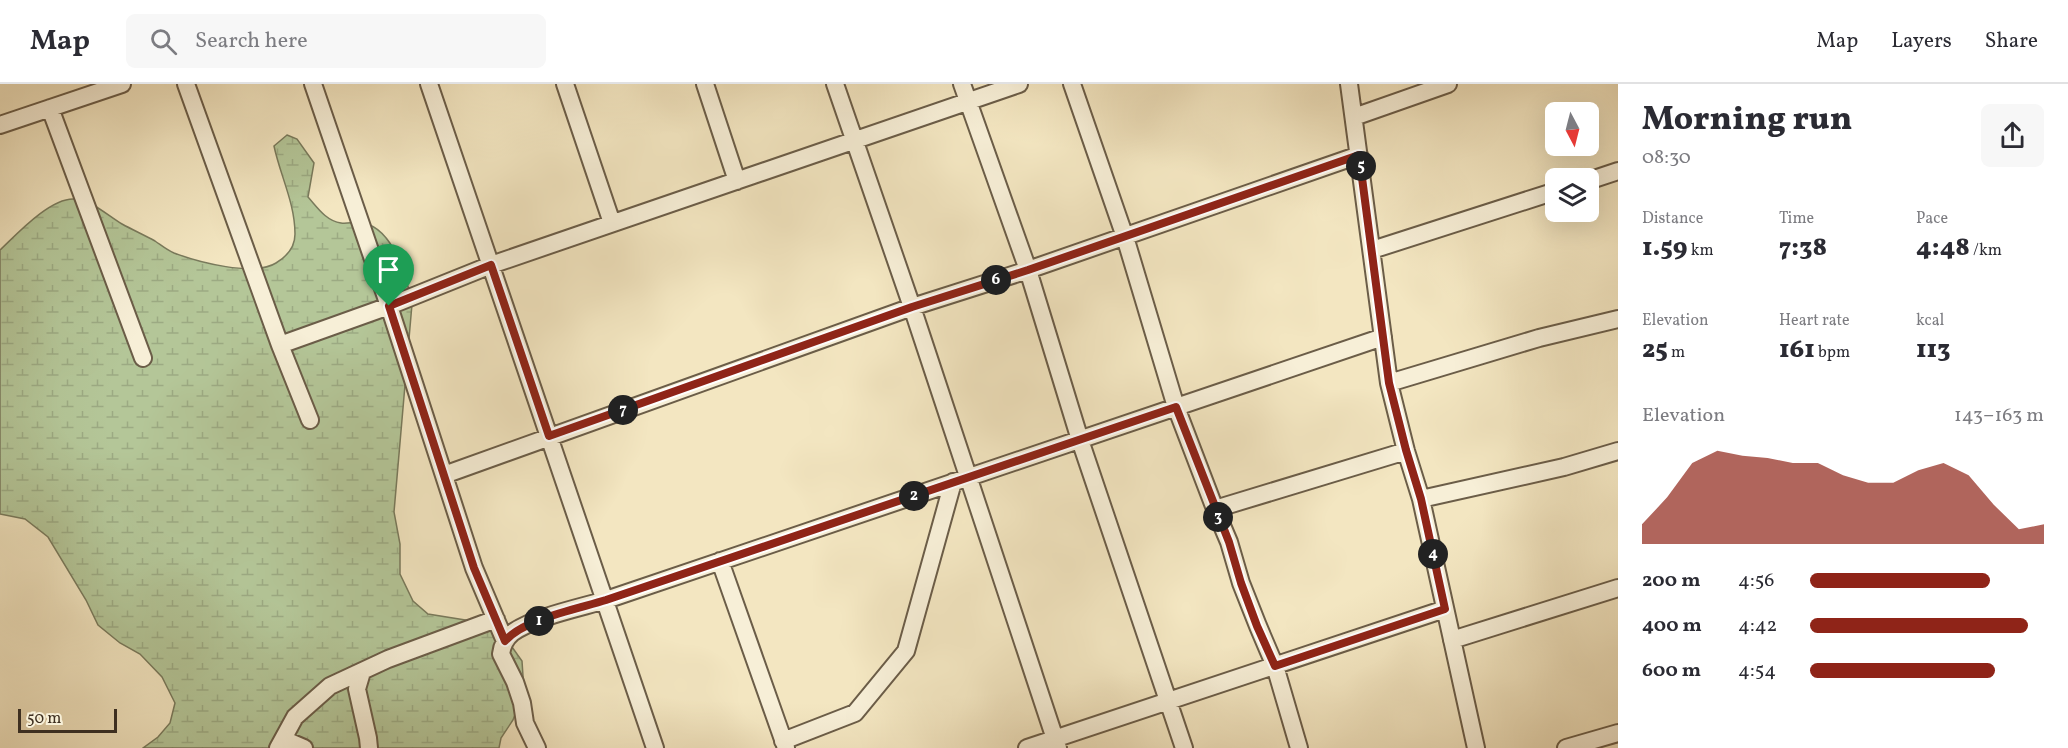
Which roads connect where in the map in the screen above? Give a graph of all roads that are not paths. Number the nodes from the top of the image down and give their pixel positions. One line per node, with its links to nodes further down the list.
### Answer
1 (122, 84): 13 (street)
2 (186, 84): 33 (street)
3 (313, 84): 29 (street)
4 (429, 84): 27 (street)
5 (565, 84): 24 (street)
6 (705, 84): 22 (street)
7 (835, 84): 18 (street)
8 (962, 84): 14 (street)
9 (1019, 84): 14 (street)
10 (1072, 84): 25 (street)
11 (1349, 84): 16 (street)
12 (1448, 84): 16 (street)
13 (91, 89): 15 (street)
14 (969, 101): 18 (street); 28 (street)
15 (50, 108): 17 (street); 34 (street)
16 (1354, 117): 19 (street)
17 (0, 125)
18 (855, 140): 22 (street); 30 (street)
19 (1359, 155): 25 (street); 26 (street)
20 (1618, 171): 21 (street)
21 (1599, 177)
22 (736, 181): 24 (street)
23 (1545, 195): 26 (street)
24 (612, 223): 27 (street)
25 (1125, 237): 28 (street); 36 (street)
26 (1372, 250): 32 (street)
27 (491, 265): 29 (street); 38 (street)
28 (1028, 270): 30 (street); 39 (street)
29 (389, 306): 33 (street); 42 (street)
30 (912, 307): 38 (street); 43 (street)
31 (1618, 319): 35 (street)
32 (1383, 338): 35 (street); 36 (street)
33 (280, 345): 37 (street)
34 (143, 358)
35 (1389, 383): 40 (street)
36 (1176, 407): 39 (street); 45 (street)
37 (310, 420)
38 (549, 436): 42 (street); 48 (street)
39 (1080, 440): 43 (street); 55 (street)
40 (1406, 450): 44 (street); 45 (street)
41 (1618, 451): 44 (street)
42 (444, 475): 50 (street)
43 (961, 480): 46 (street); 58 (street); 59 (street)
44 (1421, 499): 49 (street)
45 (1215, 509): 53 (street)
46 (720, 561): 48 (street); 59 (street)
47 (1618, 588): 51 (street)
48 (606, 600): 52 (street); 63 (street)
49 (1445, 609): 51 (street); 53 (street)
50 (496, 619): 52 (street); 54 (street)
51 (1452, 640): 67 (street)
52 (505, 641): 62 (street)
53 (1275, 666): 55 (street); 66 (street)
54 (362, 672): 57 (street); 61 (street)
55 (1170, 701): 58 (street); 65 (street)
56 (1618, 733): 68 (street)
57 (281, 744): 60 (street)
58 (1056, 744): 64 (street)
59 (784, 745)
60 (304, 748)
61 (369, 748)
62 (537, 748)
63 (655, 748)
64 (1027, 748)
65 (1184, 748)
66 (1299, 748)
67 (1476, 748)
68 (1566, 748)

